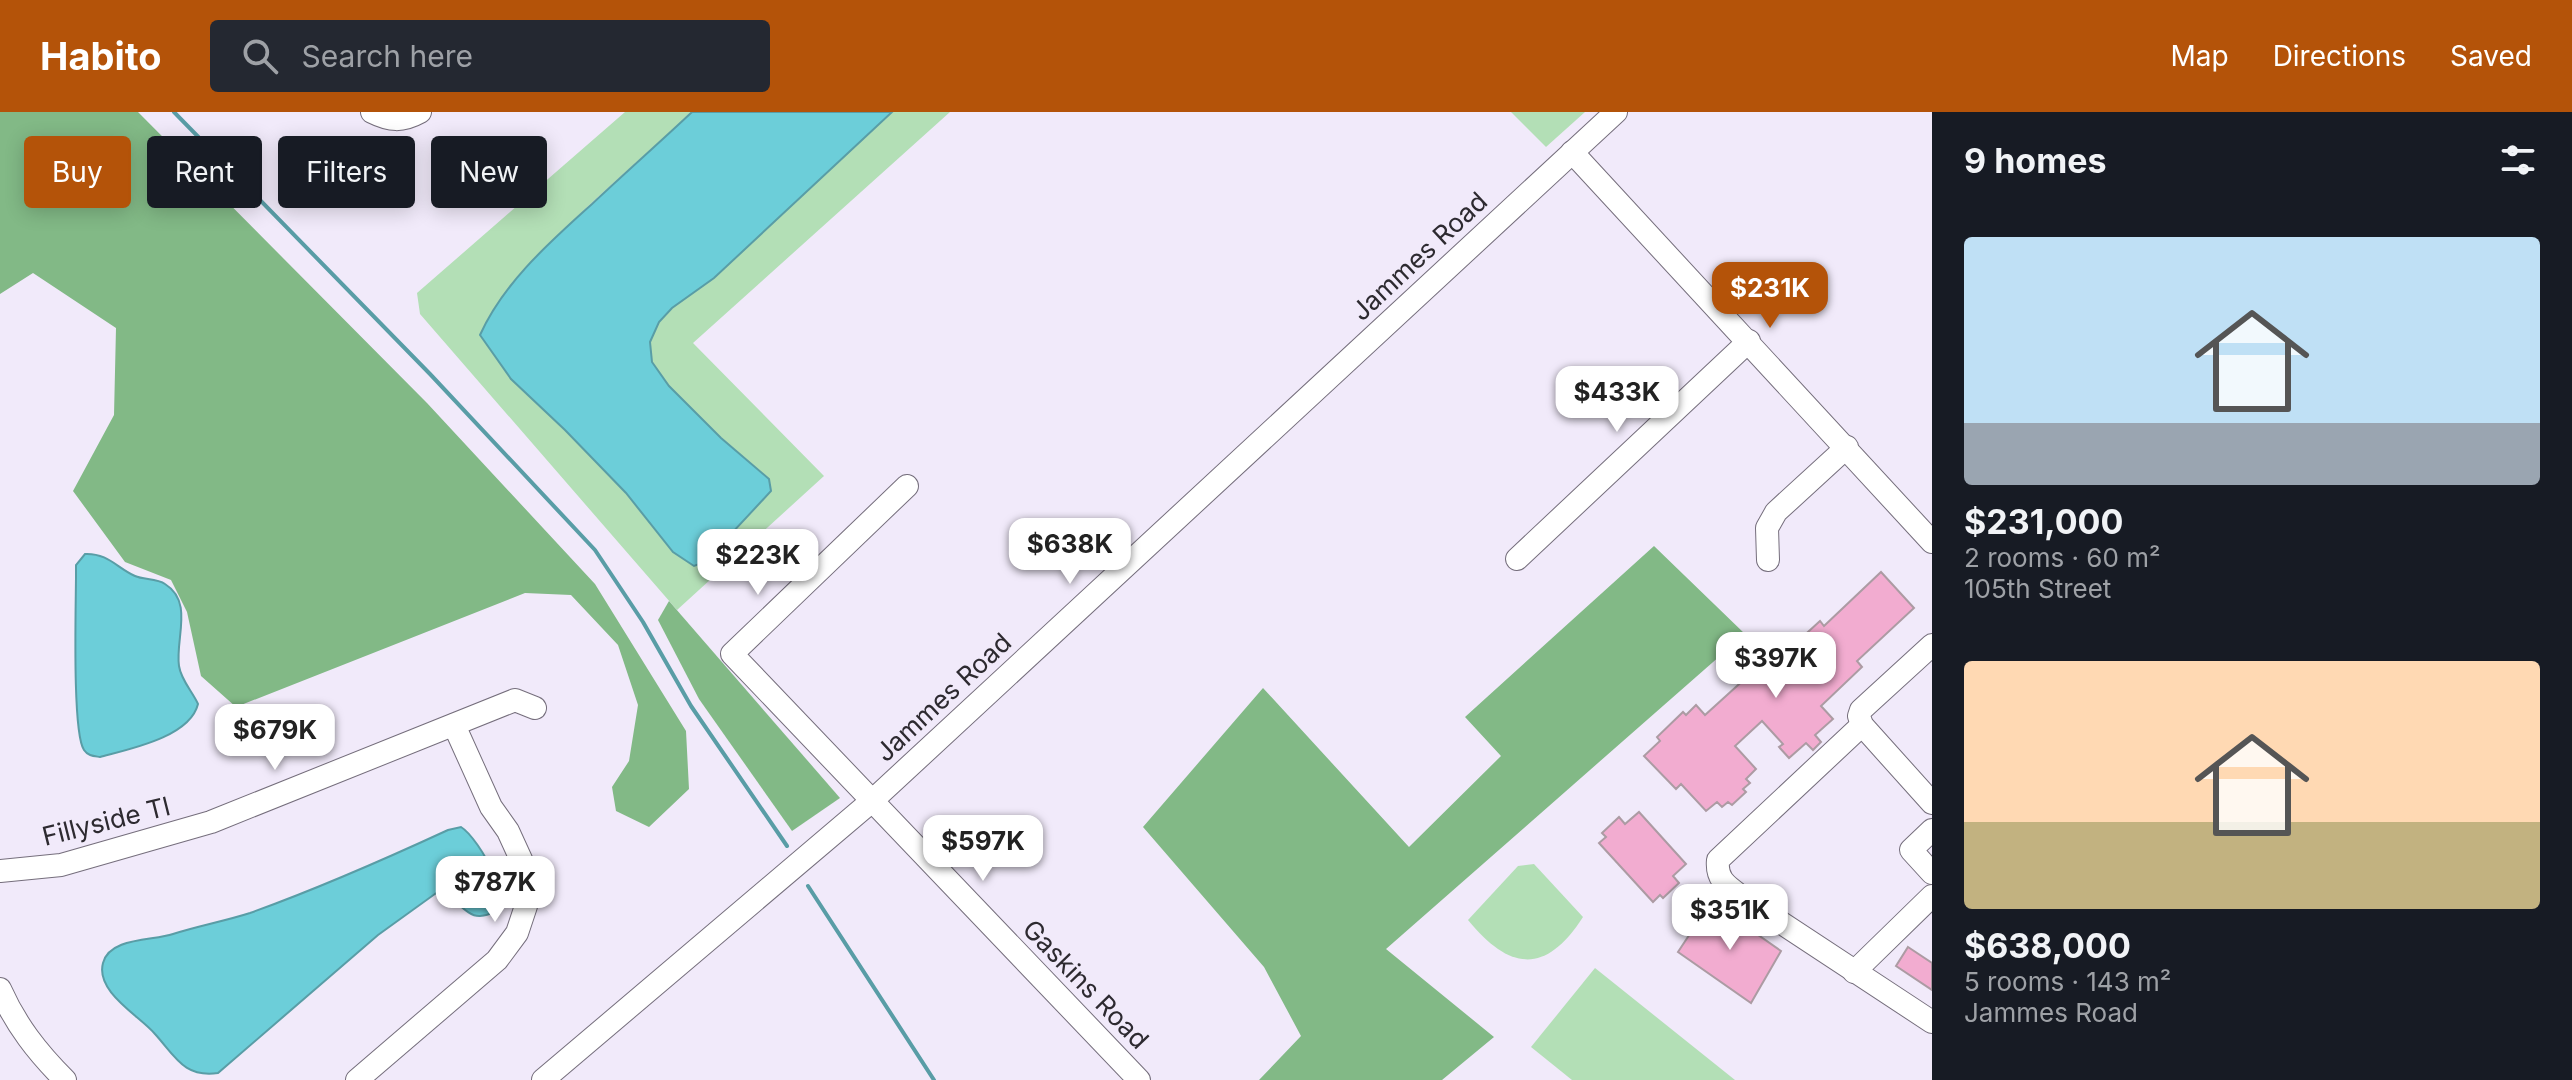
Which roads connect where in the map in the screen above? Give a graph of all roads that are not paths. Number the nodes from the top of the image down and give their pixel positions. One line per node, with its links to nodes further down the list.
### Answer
1 (420, 112): 3 (street)
2 (1616, 112): 4 (street, Jammes Road)
3 (379, 115)
4 (1572, 152): 5 (street); 15 (street, Jammes Road)
5 (1749, 341): 6 (street); 9 (street)
6 (1847, 447): 8 (street); 10 (street)
7 (907, 486): 15 (street, Gaskins Road)
8 (1932, 542)
9 (1517, 559)
10 (1768, 560)
11 (1932, 645): 14 (street)
12 (535, 708): 13 (street, Fillyside Tl)
13 (454, 725): 18 (street, Fillyside Tl); 25 (street)
14 (1862, 725): 16 (street); 21 (street)
15 (873, 800): 26 (street, Jammes Road); 27 (street, Gaskins Road)
16 (1932, 803)
17 (1932, 830): 19 (street)
18 (0, 871)
19 (1932, 873)
20 (1932, 896): 21 (street)
21 (1854, 972): 23 (street)
22 (0, 989): 24 (street)
23 (1932, 1022)
24 (65, 1080)
25 (357, 1080)
26 (543, 1080)
27 (1139, 1080)

